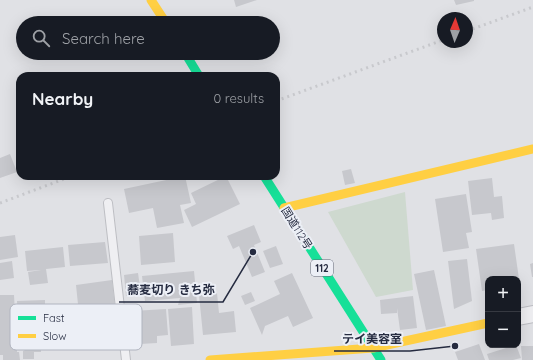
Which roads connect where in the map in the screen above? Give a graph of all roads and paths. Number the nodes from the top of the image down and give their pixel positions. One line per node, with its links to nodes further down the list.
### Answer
1 (151, 0): 2 (main road)
2 (161, 16)
3 (190, 60): 4 (main road)
4 (197, 72)
5 (533, 150): 8 (main road)
6 (266, 180): 8 (main road, 国道112号 / 112)
7 (108, 203): 9 (lane)
8 (284, 208): 13 (main road, 国道112号 / 112)
9 (120, 304)
10 (533, 314): 11 (street)
11 (521, 316)
12 (485, 324): 13 (main road)
13 (373, 348): 16 (main road); 17 (main road, 国道112号 / 112)
14 (125, 350): 15 (lane)
15 (126, 360)
16 (210, 360)
17 (382, 360)

